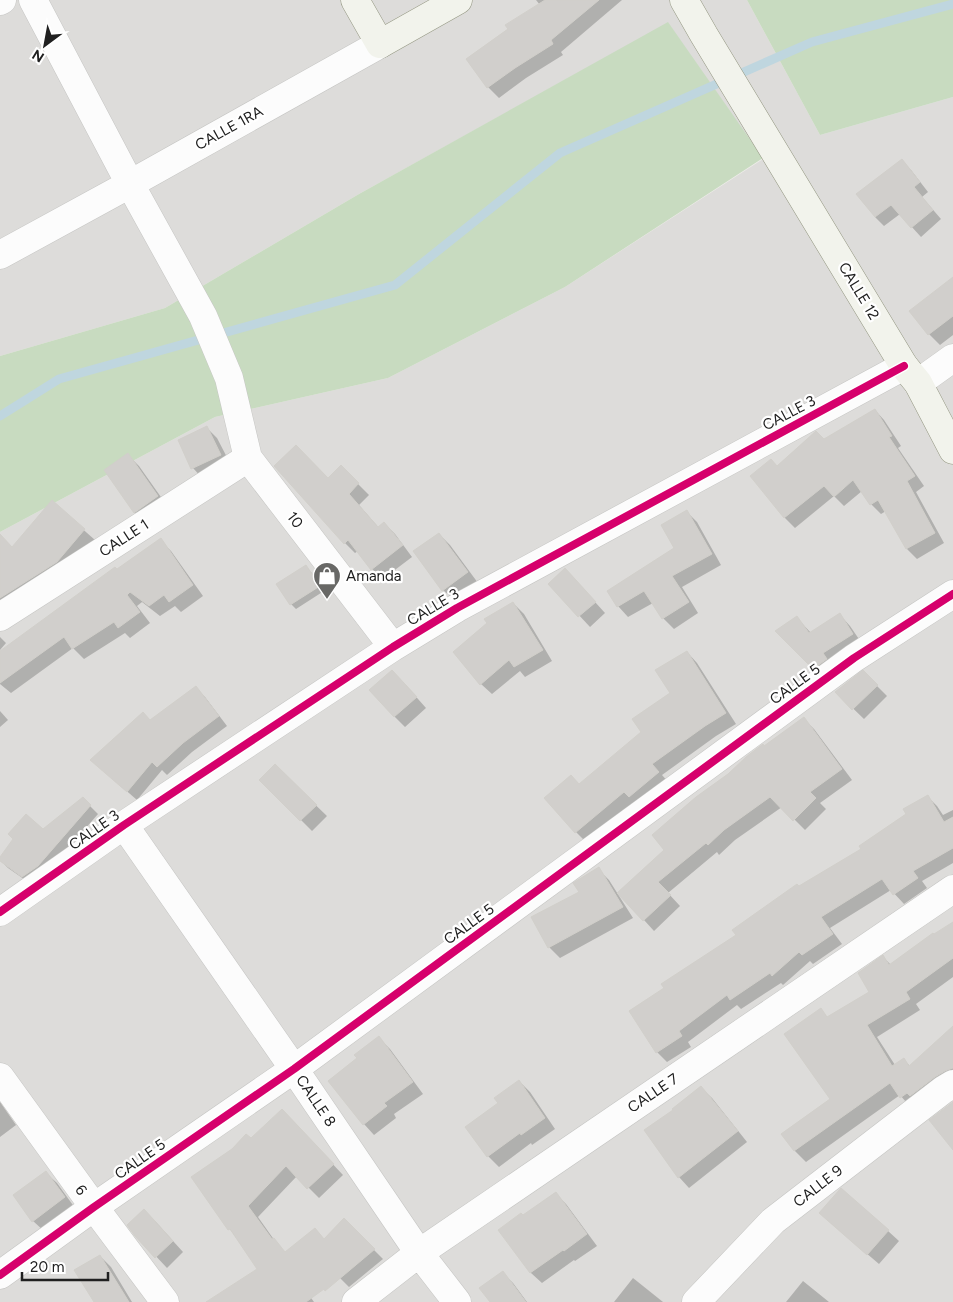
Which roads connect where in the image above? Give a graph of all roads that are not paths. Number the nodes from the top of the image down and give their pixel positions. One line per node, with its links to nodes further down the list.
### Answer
1 (33, 0): 6 (street, 10)
2 (355, 0): 5 (street)
3 (458, 0): 5 (street, CALLE 1RA)
4 (684, 0): 9 (street, CALLE 12)
5 (380, 44): 6 (street, CALLE 1RA)
6 (130, 184): 7 (street, CALLE 1RA); 11 (street, 10)
7 (0, 255)
8 (953, 358): 9 (street, CALLE 3)
9 (911, 374): 10 (street, CALLE 12); 14 (street, CALLE 3)
10 (953, 450)
11 (248, 458): 13 (street, CALLE 1); 14 (street, 10)
12 (953, 594): 18 (street, CALLE 5)
13 (0, 617)
14 (393, 647): 15 (street, CALLE 3)
15 (124, 825): 17 (street, CALLE 3); 18 (street, CALLE 8)
16 (953, 889): 22 (street, CALLE 7)
17 (0, 912)
18 (294, 1069): 21 (street, CALLE 5); 22 (street, CALLE 8)
19 (0, 1077): 21 (street, 6)
20 (953, 1084): 27 (street, CALLE 9)
21 (94, 1208): 23 (street, CALLE 5); 24 (street, 6)
22 (419, 1253): 25 (street, CALLE 7); 26 (street, CALLE 8)
23 (0, 1275)
24 (165, 1302)
25 (356, 1302)
26 (457, 1302)
27 (696, 1302)

